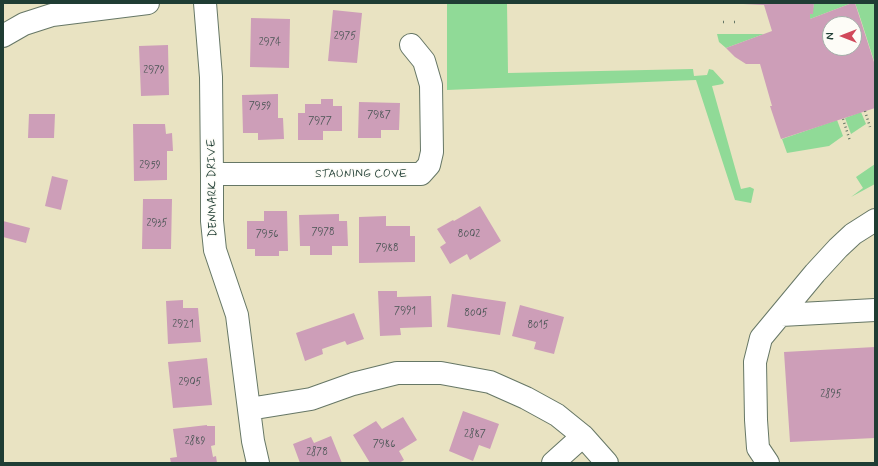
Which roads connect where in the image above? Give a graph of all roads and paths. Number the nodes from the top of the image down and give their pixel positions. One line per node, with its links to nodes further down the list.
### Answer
1 (148, 3): 3 (street)
2 (205, 3): 12 (street, DENMARK DRIVE)
3 (51, 9): 6 (street)
4 (734, 22): 5 (path)
5 (738, 22)
6 (3, 36)
7 (411, 46): 12 (street, STAUNING COVE)
8 (865, 111): 10 (path)
9 (843, 119): 11 (path)
10 (870, 127)
11 (850, 141)
12 (212, 174): 16 (street, DENMARK DRIVE)
13 (875, 220): 15 (street)
14 (875, 310): 15 (street)
15 (780, 315): 21 (street)
16 (249, 409): 17 (street); 18 (street, DENMARK DRIVE)
17 (582, 436): 19 (street); 20 (street)
18 (258, 463)
19 (553, 463)
20 (607, 463)
21 (768, 463)

